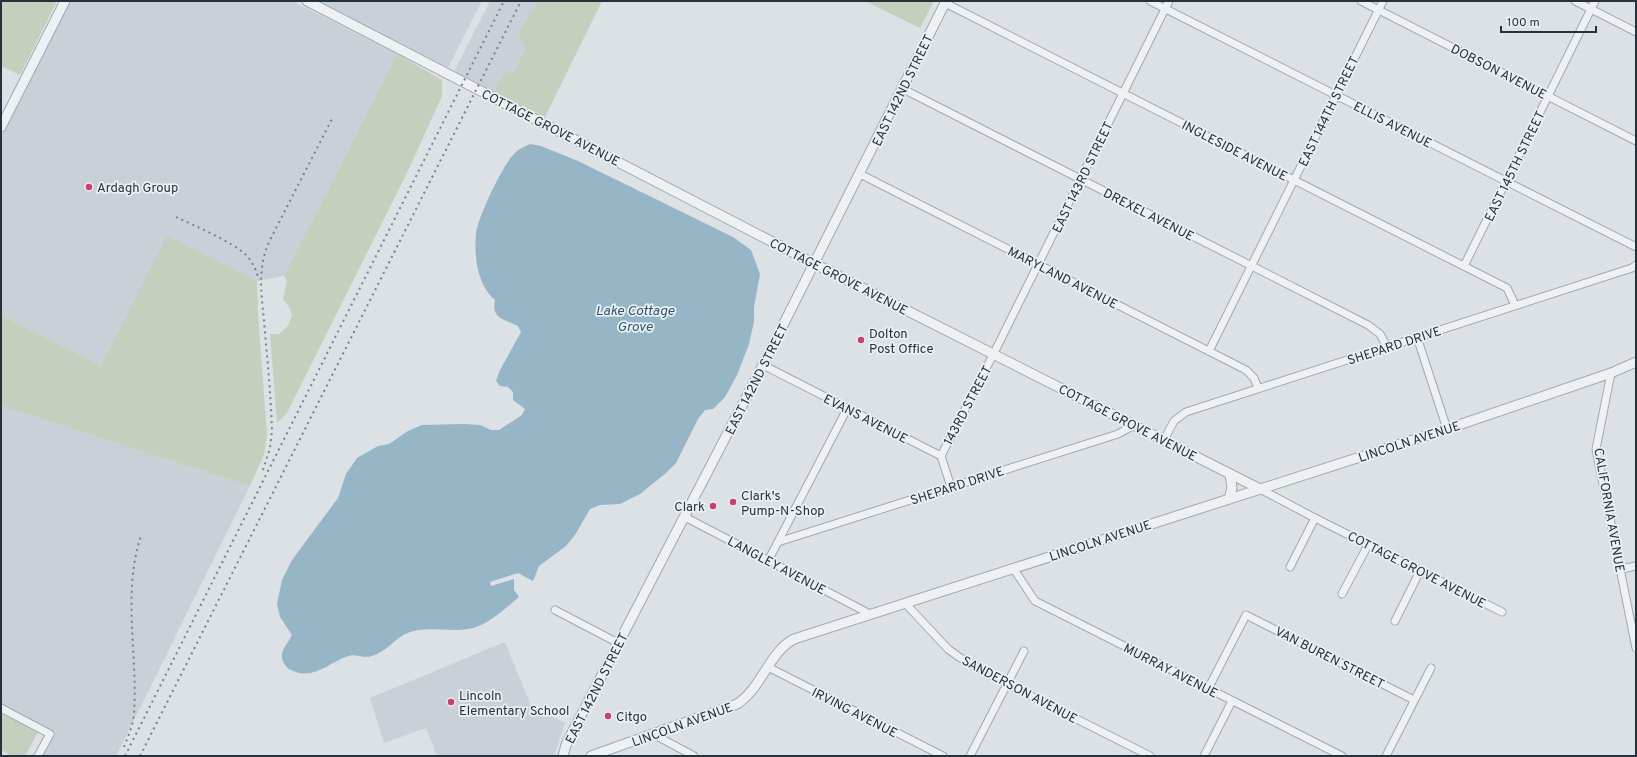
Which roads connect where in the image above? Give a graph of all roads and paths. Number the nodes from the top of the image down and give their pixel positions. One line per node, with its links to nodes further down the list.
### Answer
1 (65, 1): 18 (street)
2 (307, 1): 25 (street, COTTAGE GROVE AVENUE)
3 (1150, 1): 10 (street, ELLIS AVENUE)
4 (1169, 1): 10 (street, EAST 143RD STREET)
5 (1361, 1): 12 (street, DOBSON AVENUE)
6 (1383, 1): 12 (street, EAST 144TH STREET)
7 (1575, 1): 11 (street)
8 (1595, 1): 11 (street, EAST 145TH STREET)
9 (946, 2): 14 (street, EAST 142ND STREET); 15 (street, INGLESIDE AVENUE)
10 (1165, 9): 15 (street, EAST 143RD STREET); 16 (street, ELLIS AVENUE)
11 (1591, 9): 13 (street); 17 (street, EAST 145TH STREET)
12 (1378, 10): 16 (street, EAST 144TH STREET); 17 (street, DOBSON AVENUE)
13 (1636, 32)
14 (903, 89): 20 (street, EAST 142ND STREET); 21 (street, DREXEL AVENUE)
15 (1123, 94): 21 (street, EAST 143RD STREET); 22 (street, INGLESIDE AVENUE)
16 (1336, 95): 22 (street, EAST 144TH STREET); 23 (street, ELLIS AVENUE)
17 (1548, 96): 19 (street, DOBSON AVENUE); 23 (street, EAST 145TH STREET)
18 (1, 126)
19 (1636, 141)
20 (860, 174): 25 (street, EAST 142ND STREET); 26 (street, MARYLAND AVENUE)
21 (1080, 180): 26 (street, EAST 143RD STREET); 28 (street, DREXEL AVENUE)
22 (1294, 180): 28 (street, EAST 144TH STREET); 29 (street, INGLESIDE AVENUE)
23 (1506, 181): 24 (street, ELLIS AVENUE); 29 (street, EAST 145TH STREET)
24 (1636, 247)
25 (815, 264): 34 (street, COTTAGE GROVE AVENUE); 36 (street, EAST 142ND STREET)
26 (1038, 265): 33 (street, MARYLAND AVENUE); 34 (street, EAST 143RD STREET)
27 (1636, 265): 30 (street, SHEPARD DRIVE)
28 (1252, 266): 32 (street, DREXEL AVENUE); 33 (street, EAST 144TH STREET)
29 (1464, 266): 30 (street, INGLESIDE AVENUE)
30 (1515, 305): 31 (street, SHEPARD DRIVE)
31 (1418, 337): 32 (street, SHEPARD DRIVE); 41 (street)
32 (1387, 347): 38 (street, SHEPARD DRIVE)
33 (1210, 351): 38 (street, MARYLAND AVENUE)
34 (994, 353): 40 (street, COTTAGE GROVE AVENUE); 43 (street, 143RD STREET)
35 (1635, 364): 37 (street, LINCOLN AVENUE)
36 (763, 365): 39 (street, EVANS AVENUE); 48 (street, EAST 142ND STREET)
37 (1611, 373): 41 (street, LINCOLN AVENUE); 56 (street, CALIFORNIA AVENUE)
38 (1258, 388): 42 (street, SHEPARD DRIVE)
39 (847, 409): 43 (street, EVANS AVENUE); 50 (street)
40 (1134, 425): 42 (street, COTTAGE GROVE AVENUE); 45 (street, SHEPARD DRIVE)
41 (1447, 429): 46 (street, LINCOLN AVENUE)
42 (1164, 440): 44 (street, COTTAGE GROVE AVENUE)
43 (941, 456): 45 (street)
44 (1230, 474): 46 (street, COTTAGE GROVE AVENUE); 47 (street)
45 (951, 487): 50 (street, SHEPARD DRIVE)
46 (1260, 489): 47 (street, LINCOLN AVENUE); 49 (street, COTTAGE GROVE AVENUE)
47 (1229, 499): 55 (street, LINCOLN AVENUE)
48 (685, 517): 52 (street, LANGLEY AVENUE); 64 (street, EAST 142ND STREET)
49 (1315, 518): 51 (street, COTTAGE GROVE AVENUE); 54 (street)
50 (778, 542): 52 (street)
51 (1368, 545): 57 (street, COTTAGE GROVE AVENUE); 58 (street)
52 (768, 561): 62 (street, LANGLEY AVENUE)
53 (1636, 566): 56 (street)
54 (1290, 567)
55 (1013, 568): 59 (street, LINCOLN AVENUE); 70 (street, MURRAY AVENUE)
56 (1620, 569): 65 (street, CALIFORNIA AVENUE)
57 (1420, 571): 61 (street, COTTAGE GROVE AVENUE); 63 (street)
58 (1342, 594)
59 (905, 603): 62 (street, LINCOLN AVENUE); 69 (street, SANDERSON AVENUE)
60 (556, 610): 64 (street)
61 (1502, 612)
62 (870, 614): 67 (street, LINCOLN AVENUE)
63 (1394, 621)
64 (618, 643): 76 (street, EAST 142ND STREET)
65 (1636, 648)
66 (1024, 651): 69 (street)
67 (768, 667): 74 (street, LINCOLN AVENUE); 79 (street, IRVING AVENUE)
68 (1431, 668): 71 (street)
69 (1007, 684): 80 (street); 81 (street, SANDERSON AVENUE)
70 (1208, 689): 71 (street, VAN BUREN STREET); 72 (street, MURRAY AVENUE)
71 (1414, 700): 84 (street)
72 (1232, 701): 82 (street); 83 (street, MURRAY AVENUE)
73 (1, 708): 75 (street)
74 (653, 734): 77 (street, LINCOLN AVENUE); 78 (street)
75 (38, 756)
76 (563, 756)
77 (591, 756)
78 (694, 756)
79 (943, 756)
80 (970, 756)
81 (1150, 756)
82 (1204, 756)
83 (1342, 756)
84 (1386, 756)

